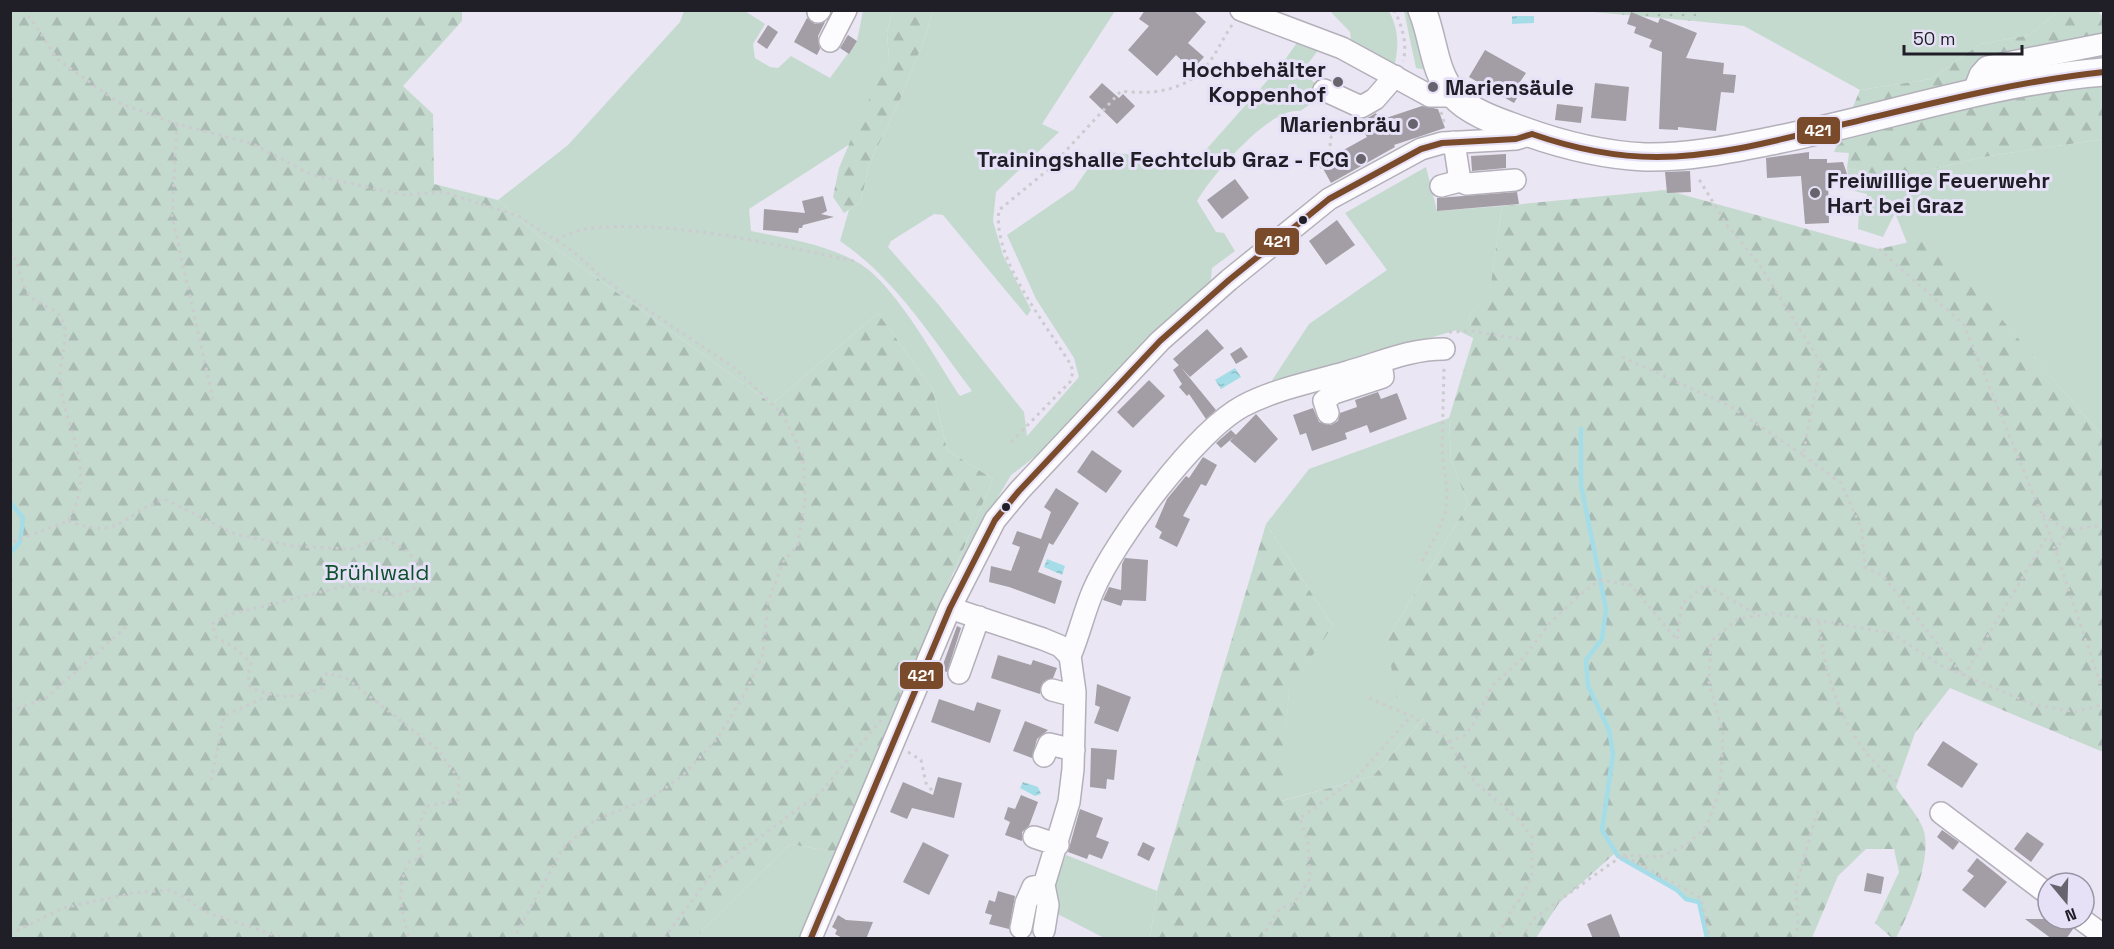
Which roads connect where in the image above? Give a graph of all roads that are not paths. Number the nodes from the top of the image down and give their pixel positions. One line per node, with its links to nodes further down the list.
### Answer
1 (846, 10): 4 (street)
2 (1422, 10): 9 (main road)
3 (1242, 11): 7 (street)
4 (830, 41)
5 (2103, 44): 10 (street)
6 (2103, 72): 10 (main road)
7 (1395, 76): 8 (street); 9 (street)
8 (1324, 90)
9 (1434, 93): 11 (main road)
10 (1973, 93): 11 (main road)
11 (1532, 134): 12 (street)
12 (1454, 142): 13 (street); 19 (street)
13 (1515, 180)
14 (1444, 349): 15 (street)
15 (1381, 363): 16 (street); 17 (street)
16 (1273, 393): 18 (street); 21 (street)
17 (1328, 413)
18 (1234, 429)
19 (950, 608): 20 (street); 34 (street)
20 (979, 617): 21 (street); 22 (street)
21 (1070, 656): 24 (street)
22 (959, 673)
23 (1052, 690): 24 (street)
24 (1079, 694): 25 (street)
25 (1074, 750): 26 (street); 29 (street)
26 (1044, 756)
27 (1941, 813): 31 (street)
28 (1034, 837): 29 (street)
29 (1058, 845): 30 (street)
30 (1044, 885): 32 (street); 33 (street)
31 (2036, 885)
32 (1021, 928)
33 (1044, 930)
34 (810, 939)

